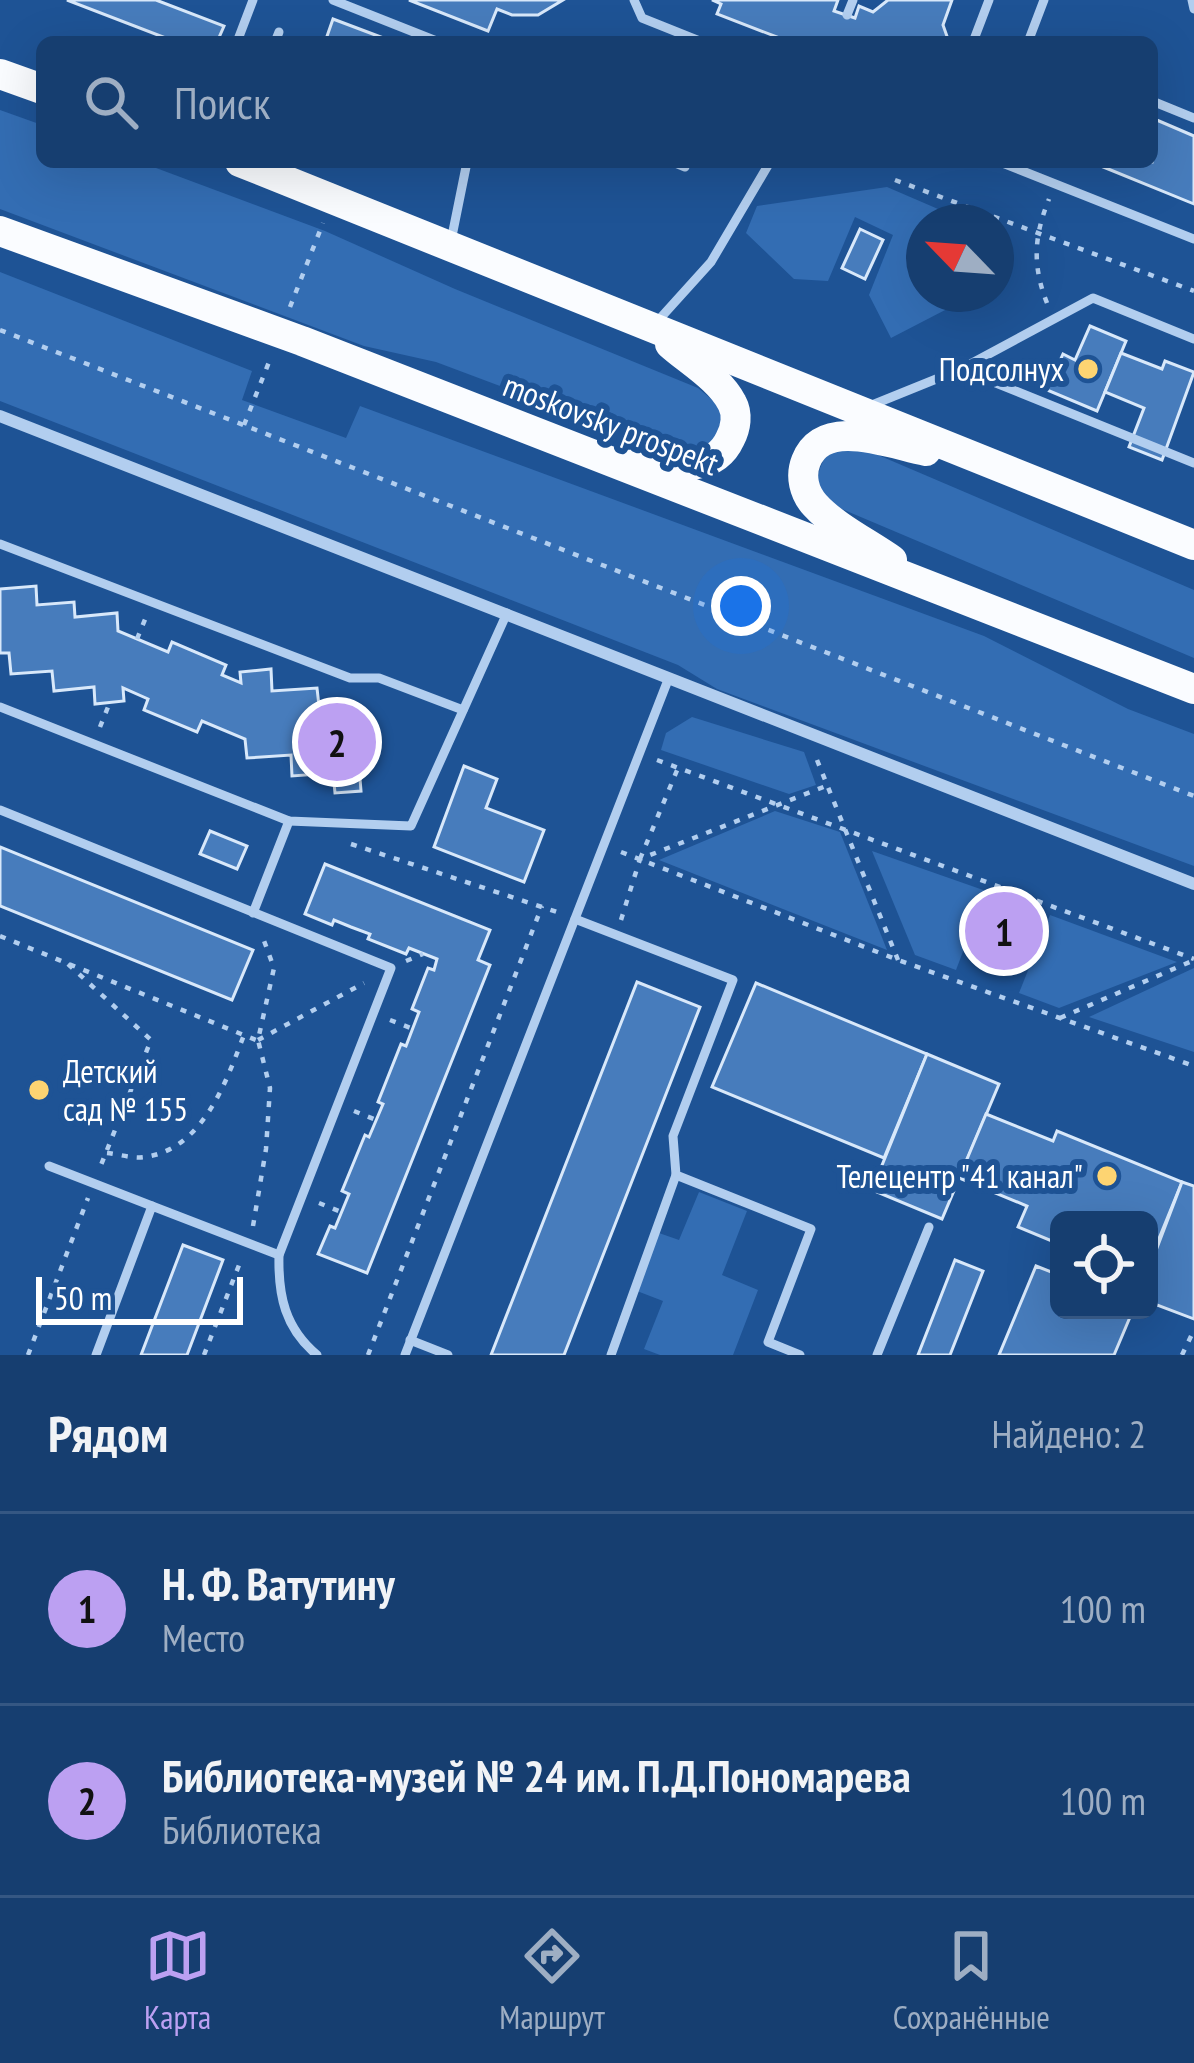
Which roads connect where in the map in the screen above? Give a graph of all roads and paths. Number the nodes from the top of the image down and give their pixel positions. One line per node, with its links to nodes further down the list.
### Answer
1 (253, 0): 10 (lane)
2 (333, 0): 11 (lane)
3 (634, 0): 12 (lane)
4 (853, 0): 9 (lane)
5 (989, 0): 13 (lane)
6 (1044, 0): 14 (lane)
7 (1192, 0): 8 (lane)
8 (1194, 9)
9 (847, 16)
10 (239, 36)
11 (424, 36)
12 (687, 36)
13 (975, 36)
14 (1030, 36)
15 (0, 74): 16 (main road)
16 (36, 87)
17 (1158, 103): 18 (lane)
18 (1194, 118)
19 (254, 168): 25 (main road)
20 (465, 168): 29 (lane)
21 (766, 168): 32 (lane)
22 (1015, 168): 24 (lane)
23 (896, 180): 27 (path)
24 (1054, 184): 27 (path); 28 (lane)
25 (332, 201): 29 (main road); 34 (path)
26 (0, 231): 34 (main road, moskovsky prospekt)
27 (1036, 232): 30 (path); 31 (path)
28 (1194, 239)
29 (451, 246): 32 (main road)
30 (1194, 291)
31 (1054, 319): 35 (lane); 36 (lane)
32 (651, 328): 37 (main road); 40 (main road)
33 (0, 330): 39 (path)
34 (280, 333): 39 (path); 40 (main road, moskovsky prospekt)
35 (1194, 339)
36 (961, 369): 37 (lane); 42 (lane)
37 (860, 410): 41 (main road)
38 (0, 416): 46 (street)
39 (244, 427): 57 (path)
40 (595, 456): 45 (main road, moskovsky prospekt)
41 (985, 461): 44 (main road); 45 (main road)
42 (1194, 463)
43 (0, 544): 51 (lane)
44 (1194, 545)
45 (928, 586): 48 (main road, moskovsky prospekt)
46 (507, 614): 47 (street); 51 (lane)
47 (668, 680): 52 (street); 54 (lane)
48 (1194, 689)
49 (110, 702): 53 (path)
50 (0, 706): 53 (lane)
51 (463, 710): 60 (lane)
52 (808, 734): 56 (path); 65 (street)
53 (93, 743): 60 (lane)
54 (640, 753): 55 (path); 63 (lane)
55 (678, 767): 58 (path); 64 (path)
56 (826, 786): 58 (path); 61 (path)
57 (1194, 796)
58 (775, 804): 61 (path); 64 (path)
59 (0, 810): 67 (lane)
60 (289, 821): 67 (lane)
61 (844, 828): 71 (path); 72 (path)
62 (346, 842): 66 (path)
63 (604, 845): 64 (path); 68 (lane)
64 (640, 860): 69 (path); 72 (path)
65 (1194, 884)
66 (542, 906): 68 (path); 95 (path)
67 (254, 913): 74 (lane); 79 (path)
68 (575, 919): 69 (lane); 90 (lane)
69 (617, 934): 83 (lane)
70 (0, 936): 73 (path)
71 (1194, 959): 76 (path)
72 (898, 960): 76 (path)
73 (68, 964): 78 (path); 81 (path)
74 (391, 968): 75 (lane); 79 (path)
75 (374, 1014): 77 (path); 88 (lane)
76 (1060, 1018): 80 (path)
77 (412, 1029)
78 (244, 1035): 79 (path); 81 (path)
79 (258, 1040): 87 (path)
80 (1194, 1066)
81 (107, 1153): 84 (path)
82 (49, 1166): 84 (lane)
83 (676, 1175): 98 (lane); 99 (lane)
84 (94, 1184): 85 (lane); 91 (path)
85 (152, 1206): 87 (lane); 92 (lane)
86 (929, 1227): 100 (lane)
87 (247, 1243): 88 (lane); 93 (path)
88 (279, 1255): 94 (lane)
89 (1194, 1330): 101 (path)
90 (410, 1340): 96 (lane); 97 (lane)
91 (28, 1355)
92 (95, 1355)
93 (204, 1355)
94 (317, 1355)
95 (368, 1355)
96 (405, 1355)
97 (448, 1355)
98 (611, 1355)
99 (800, 1355)
100 (877, 1355)
101 (1182, 1355)

